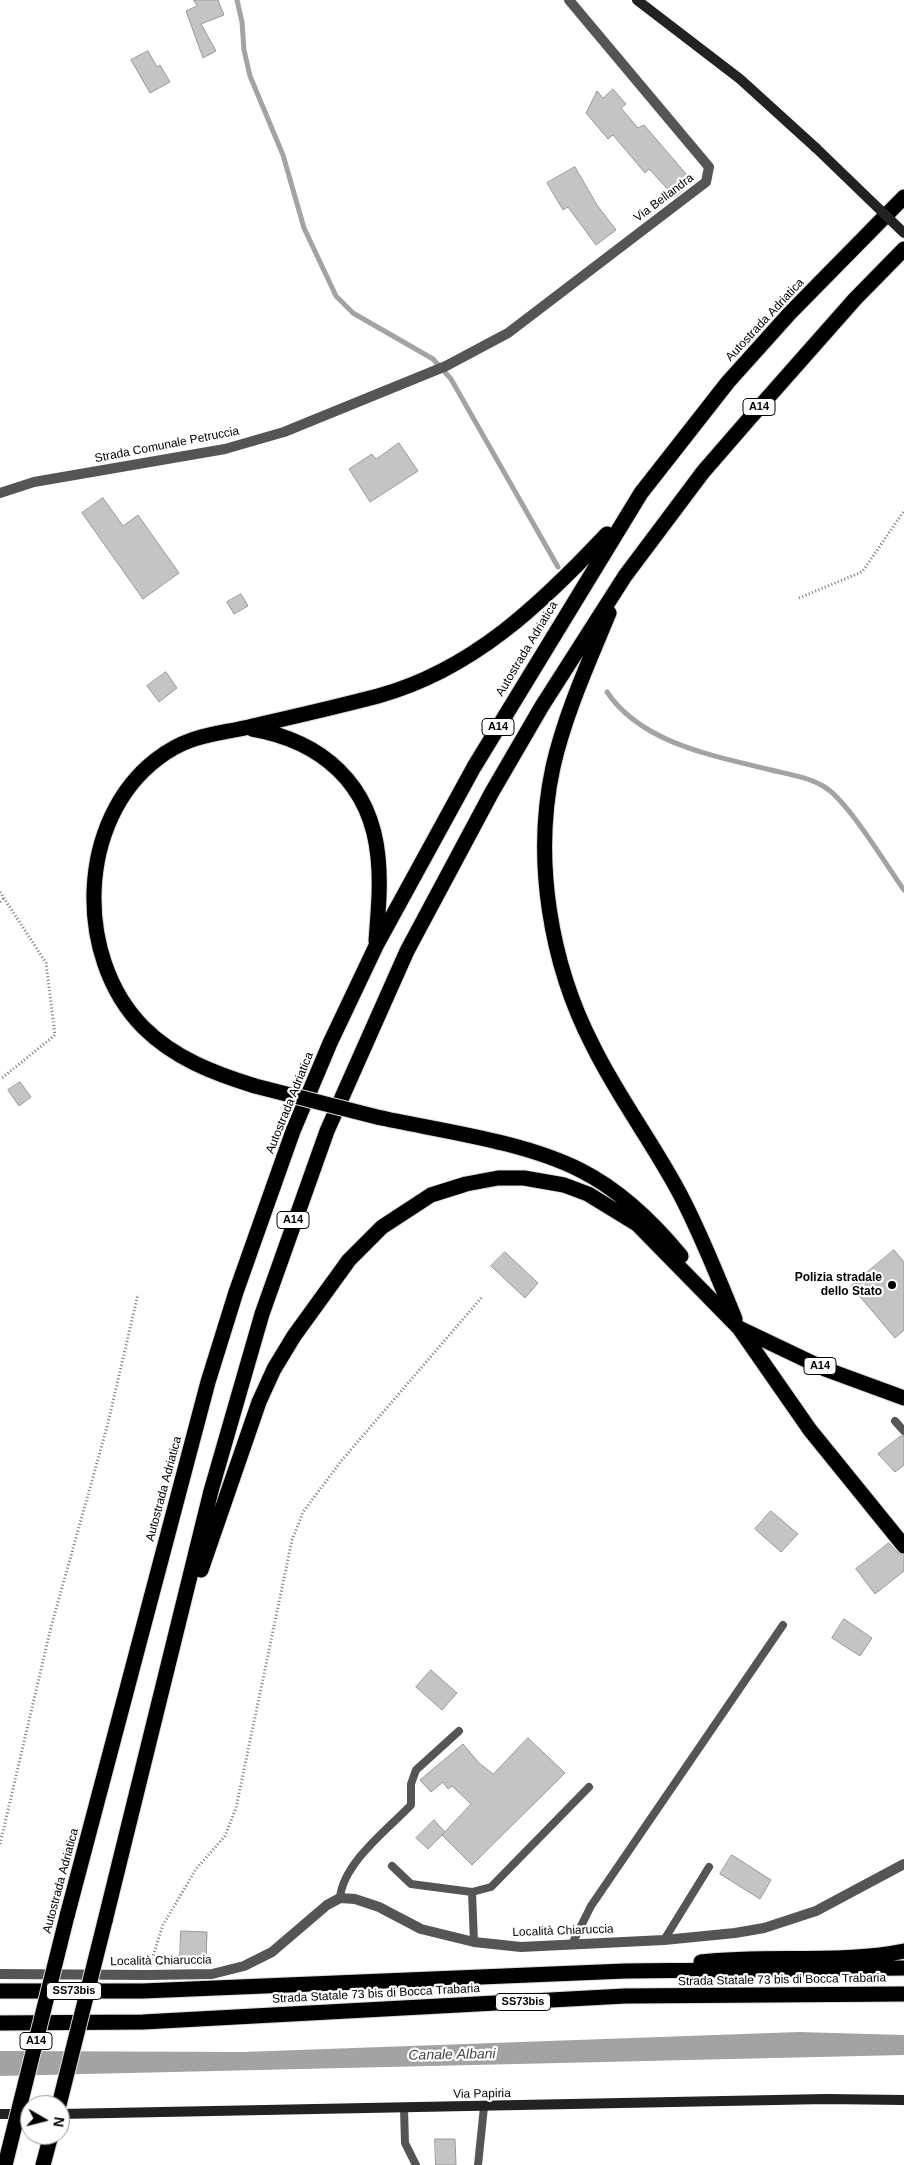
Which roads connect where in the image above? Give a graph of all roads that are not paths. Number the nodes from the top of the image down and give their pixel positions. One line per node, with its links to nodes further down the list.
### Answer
1 (569, 0): 6 (street, Via Bellandra)
2 (637, 0): 4 (street, bridge)
3 (904, 197): 8 (highway, Autostrada Adriatica / A14)
4 (904, 233)
5 (904, 249): 9 (highway, A14)
6 (446, 366): 7 (street, Strada Comunale Petruccia)
7 (0, 493)
8 (627, 513): 10 (highway, A14); 11 (highway, Autostrada Adriatica / A14)
9 (625, 576): 12 (highway, A14); 18 (highway, A14)
10 (246, 727): 11 (highway, A14); 12 (highway, A14, bridge)
11 (376, 946): 44 (highway, Autostrada Adriatica / A14, bridge)
12 (739, 1328): 13 (highway, A14); 16 (highway, A14); 18 (highway, A14)
13 (904, 1398)
14 (895, 1420): 15 (lane)
15 (904, 1431)
16 (904, 1546)
17 (783, 1625): 28 (lane)
18 (169, 1669): 36 (highway, A14, bridge)
19 (459, 1731): 25 (lane)
20 (589, 1787): 24 (lane)
21 (904, 1864): 26 (street, Località Chiaruccia)
22 (392, 1866): 24 (lane)
23 (709, 1867): 26 (lane)
24 (472, 1892): 27 (lane)
25 (340, 1898): 27 (street, Località Chiaruccia); 32 (street, Località Chiaruccia)
26 (664, 1940): 28 (street, Località Chiaruccia)
27 (474, 1942): 28 (street, Località Chiaruccia)
28 (572, 1944)
29 (904, 1951): 31 (highway)
30 (904, 1968): 31 (highway, Strada Statale 73 bis di Bocca Trabaria / SS73bis)
31 (625, 1971): 33 (highway, Strada Statale 73 bis di Bocca Trabaria / SS73bis)
32 (0, 1974)
33 (0, 1991)
34 (904, 1994): 35 (highway, Strada Statale 73 bis di Bocca Trabaria / SS73bis)
35 (0, 2023)
36 (61, 2095)
37 (904, 2100): 38 (street, Via Papiria)
38 (484, 2107): 39 (street, Via Papiria); 47 (lane)
39 (404, 2108): 42 (street, Via Papiria); 46 (lane)
40 (0, 2114): 41 (street)
41 (20, 2114)
42 (70, 2114)
43 (48, 2145): 45 (highway)
44 (5, 2165)
45 (43, 2165)
46 (416, 2165)
47 (478, 2165)

